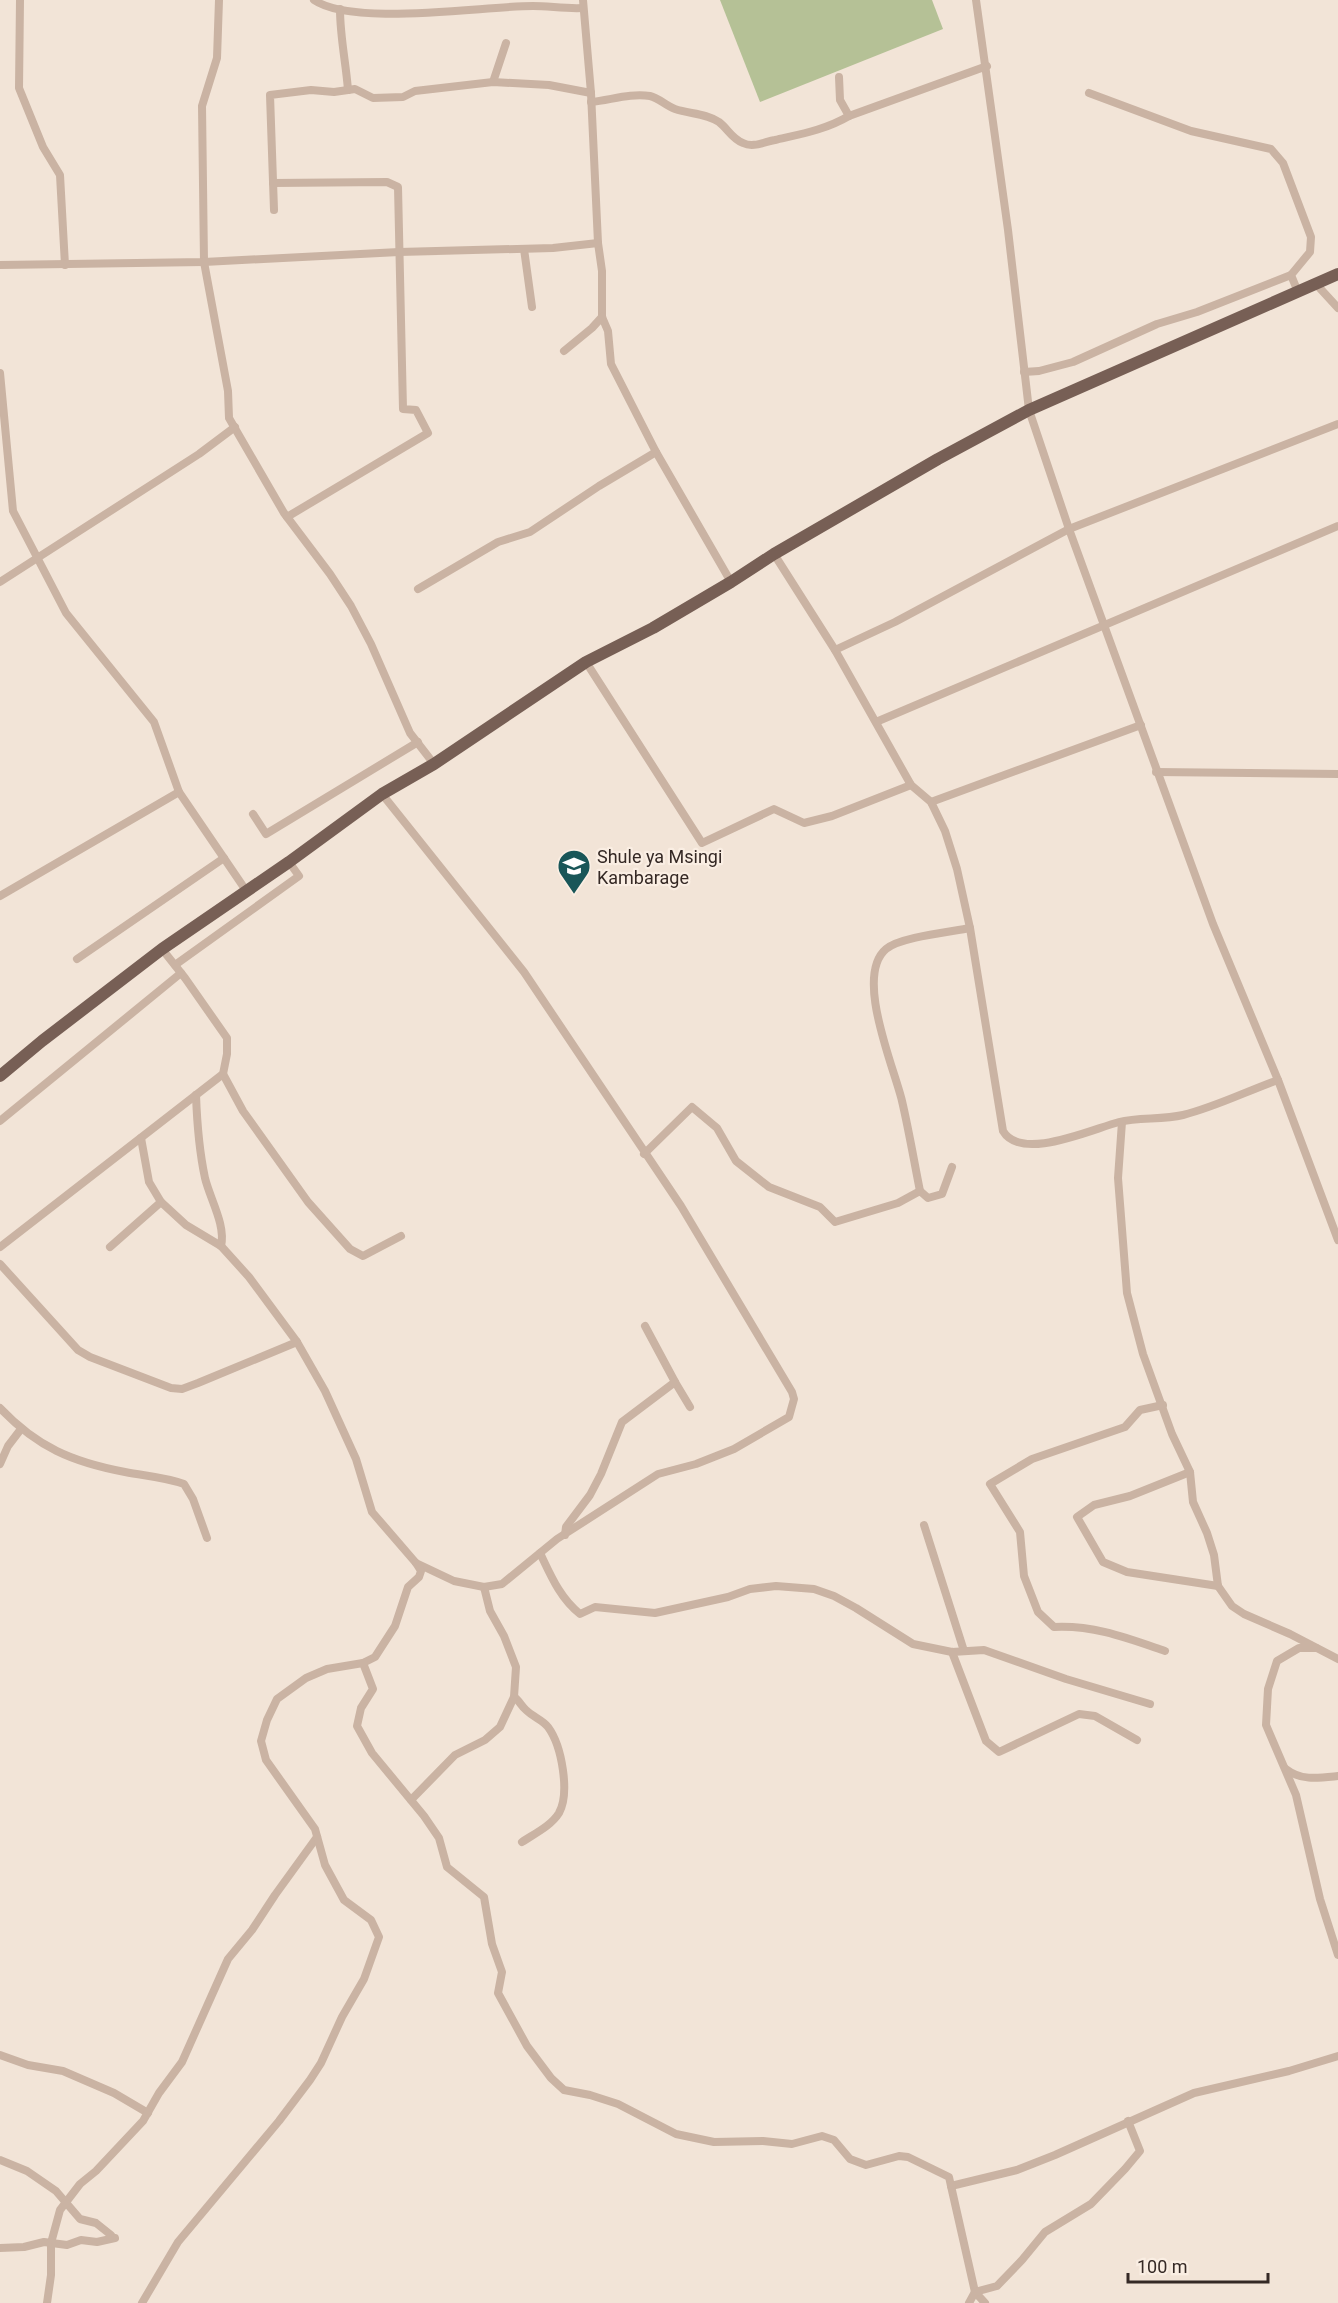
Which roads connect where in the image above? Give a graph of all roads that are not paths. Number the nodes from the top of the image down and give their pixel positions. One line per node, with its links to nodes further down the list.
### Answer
1 (20, 0): 22 (street)
2 (219, 0): 21 (street)
3 (314, 0): 6 (street)
4 (976, 0): 8 (street)
5 (583, 4): 6 (street); 12 (street)
6 (340, 9): 11 (street)
7 (506, 43): 10 (street)
8 (987, 66): 15 (street); 32 (street)
9 (839, 77): 15 (street)
10 (494, 82): 11 (street); 12 (street)
11 (348, 90): 16 (street)
12 (591, 93): 14 (street)
13 (1089, 93): 25 (street)
14 (591, 102): 15 (street); 18 (street)
15 (849, 116)
16 (273, 183): 17 (street); 20 (street)
17 (274, 210)
18 (598, 243): 19 (street); 30 (street)
19 (524, 249): 20 (street); 28 (street)
20 (399, 252): 21 (street); 38 (street)
21 (204, 262): 22 (street); 36 (street)
22 (65, 265): 23 (street)
23 (0, 266)
24 (1338, 274): 26 (main road)
25 (1291, 275): 27 (street); 32 (street)
26 (1316, 284): 27 (main road); 29 (street)
27 (1298, 292): 34 (main road)
28 (532, 307)
29 (1338, 308)
30 (602, 317): 31 (street); 37 (street)
31 (564, 351)
32 (1024, 372): 34 (street)
33 (0, 373): 42 (street)
34 (1029, 410): 40 (street); 41 (main road)
35 (1337, 426): 40 (street)
36 (235, 427): 38 (street); 42 (street)
37 (656, 452): 44 (street); 45 (street)
38 (287, 517): 51 (street)
39 (1338, 526): 46 (street)
40 (1069, 529): 46 (street); 47 (street)
41 (774, 554): 44 (main road); 47 (street)
42 (37, 558): 43 (street); 56 (street)
43 (0, 582)
44 (731, 582): 48 (main road)
45 (418, 589)
46 (1104, 624): 49 (street); 50 (street)
47 (835, 650): 49 (street)
48 (585, 662): 52 (main road); 55 (street)
49 (876, 722): 55 (street)
50 (1141, 725): 53 (street); 58 (street)
51 (418, 742): 52 (street); 59 (street)
52 (434, 764): 57 (main road)
53 (1156, 771): 54 (street); 71 (street)
54 (1338, 774)
55 (911, 785): 58 (street)
56 (179, 792): 60 (street); 63 (street)
57 (382, 794): 61 (main road); 76 (street)
58 (931, 802): 64 (street)
59 (253, 814)
60 (224, 858): 62 (street); 66 (street)
61 (289, 862): 62 (main road); 67 (street)
62 (247, 892): 65 (main road)
63 (0, 896)
64 (970, 928): 74 (street); 78 (street)
65 (162, 949): 67 (street); 70 (main road)
66 (77, 959)
67 (175, 965): 68 (street)
68 (181, 973): 69 (street); 73 (street)
69 (223, 1074): 72 (street); 80 (street)
70 (0, 1076)
71 (1278, 1080): 74 (street); 81 (street)
72 (196, 1095): 75 (street); 82 (street)
73 (0, 1120)
74 (1122, 1122): 89 (street)
75 (141, 1138): 79 (street); 83 (street)
76 (644, 1154): 78 (street); 96 (street)
77 (952, 1167): 78 (street)
78 (920, 1191)
79 (161, 1202): 82 (street); 84 (street)
80 (401, 1236)
81 (1338, 1240)
82 (221, 1246): 87 (street)
83 (0, 1247)
84 (110, 1247)
85 (0, 1264): 87 (street)
86 (645, 1326): 88 (street)
87 (297, 1342): 99 (street)
88 (675, 1382): 90 (street); 96 (street)
89 (1162, 1405): 94 (street); 103 (street)
90 (690, 1407)
91 (0, 1408): 92 (street)
92 (21, 1429): 93 (street); 97 (street)
93 (0, 1464)
94 (1190, 1472): 100 (street); 100 (street)
95 (924, 1525): 105 (street)
96 (565, 1535): 98 (street)
97 (207, 1538)
98 (540, 1553): 101 (street); 104 (street)
99 (416, 1563): 101 (street); 107 (street)
100 (1218, 1586): 102 (street)
101 (484, 1587): 108 (street)
102 (1316, 1648): 106 (street); 111 (street)
103 (1165, 1651)
104 (952, 1652): 105 (street); 110 (street)
105 (964, 1652): 109 (street)
106 (1338, 1659)
107 (363, 1663): 113 (street); 114 (street)
108 (514, 1697): 113 (street); 115 (street)
109 (1150, 1704)
110 (1137, 1740)
111 (1286, 1769): 112 (street); 116 (street)
112 (1338, 1776)
113 (411, 1800): 122 (street)
114 (318, 1837): 119 (street); 128 (street)
115 (522, 1842)
116 (1338, 1955)
117 (0, 2055): 119 (street)
118 (1338, 2056): 120 (street)
119 (147, 2113): 123 (street)
120 (1128, 2121): 122 (street); 126 (street)
121 (0, 2160): 123 (street)
122 (951, 2186): 126 (street)
123 (65, 2203): 124 (street); 124 (street)
124 (51, 2243): 125 (street); 127 (street)
125 (0, 2248)
126 (975, 2292): 129 (street); 130 (street)
127 (47, 2303)
128 (142, 2303)
129 (969, 2303)
130 (985, 2303)

